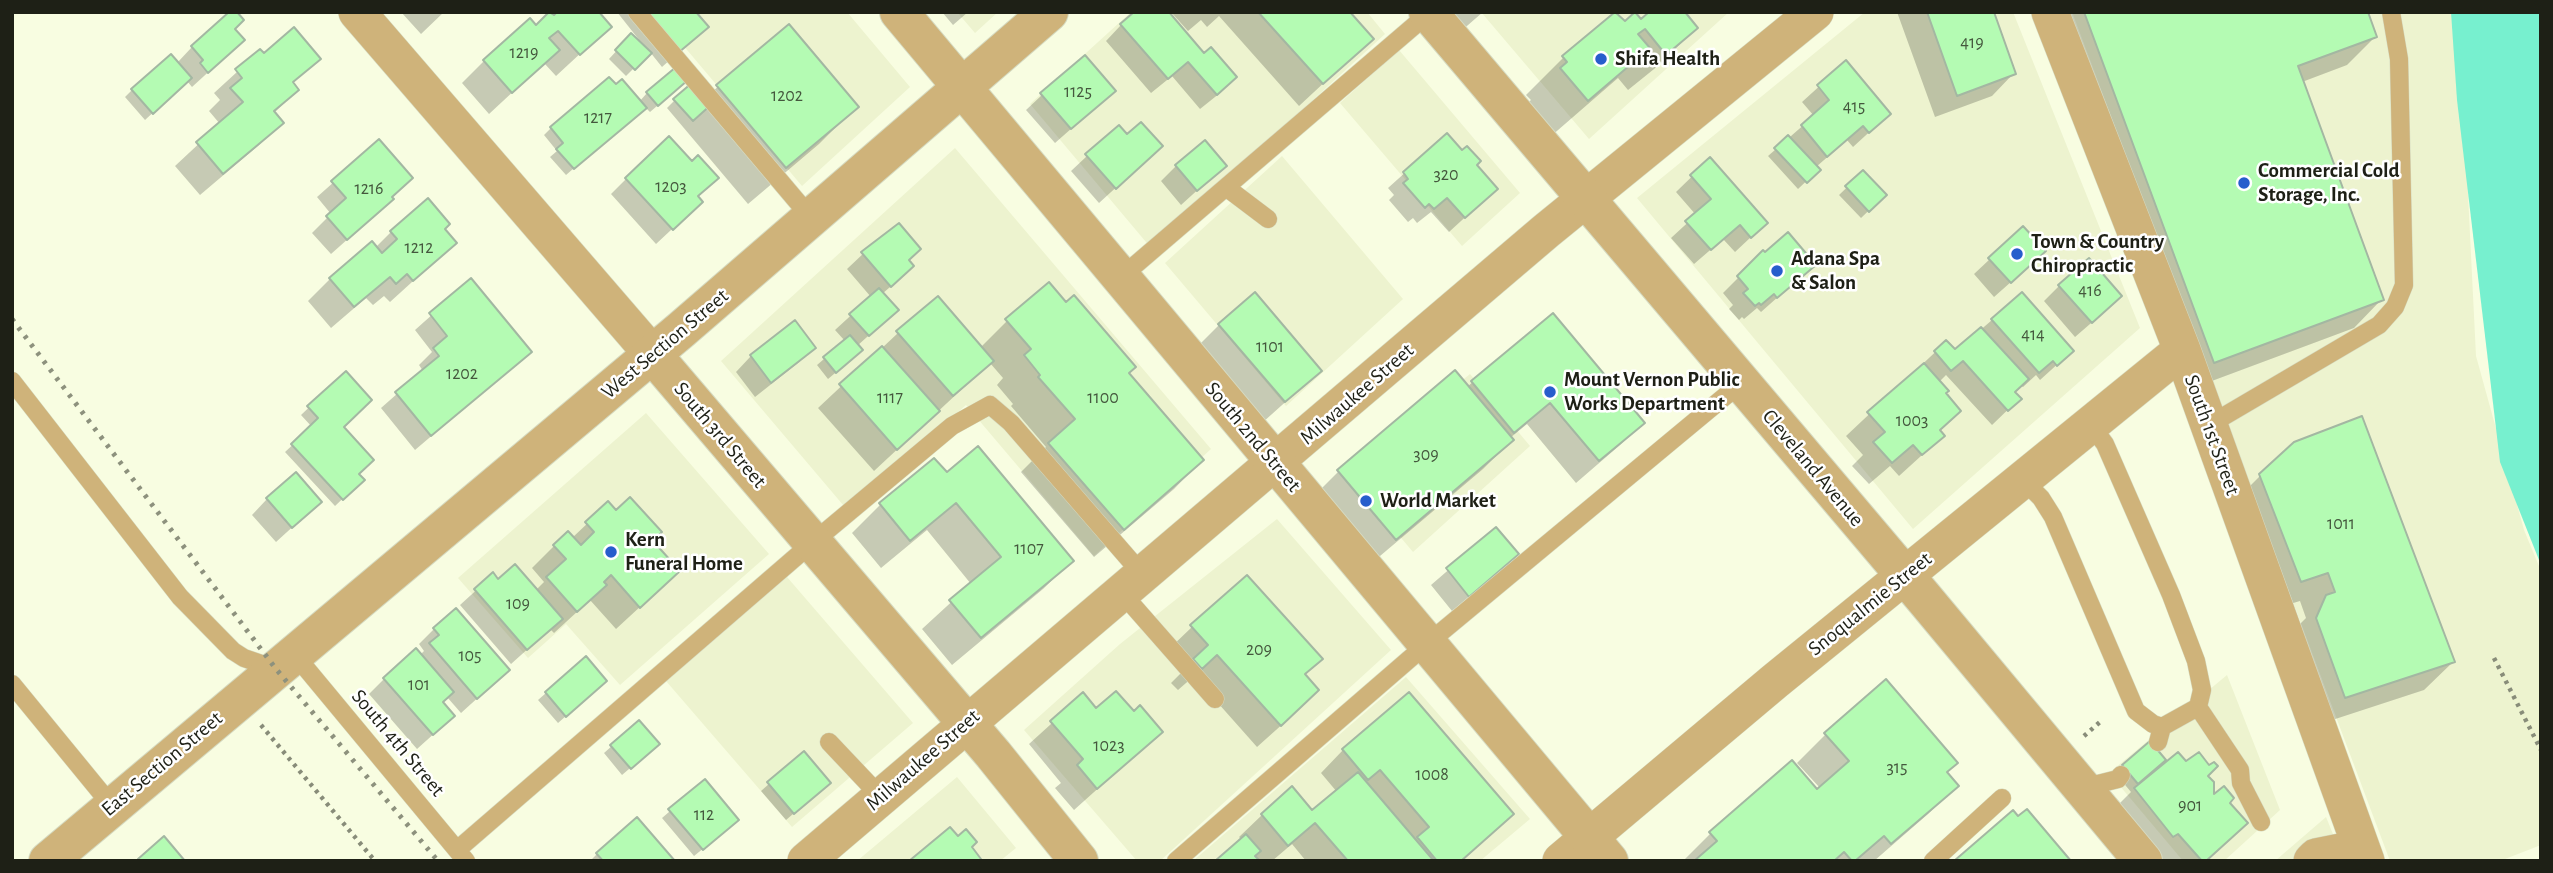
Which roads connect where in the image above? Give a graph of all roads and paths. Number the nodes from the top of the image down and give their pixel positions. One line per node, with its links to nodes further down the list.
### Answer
1 (357, 12): 16 (street, South 3rd Street)
2 (636, 12): 12 (lane)
3 (899, 12): 9 (street, South 2nd Street)
4 (1049, 12): 9 (street, West Section Street)
5 (1815, 12): 11 (street, Milwaukee Street)
6 (2050, 12): 15 (street, South 1st Street)
7 (2391, 12): 20 (lane)
8 (1429, 13): 10 (lane); 11 (street, Cleveland Avenue)
9 (962, 89): 12 (street, West Section Street); 14 (street, South 2nd Street)
10 (1227, 188): 13 (lane); 14 (lane)
11 (1586, 200): 18 (street, Cleveland Avenue); 21 (street, Milwaukee Street)
12 (812, 219): 16 (street, West Section Street)
13 (1268, 219)
14 (1120, 278): 21 (street, South 2nd Street)
15 (2182, 350): 19 (street, Snoqualmie Street); 20 (street, South 1st Street)
16 (653, 355): 23 (street, South 3rd Street); 28 (street, West Section Street)
17 (12, 381): 28 (lane)
18 (1741, 383): 24 (street, Cleveland Avenue); 26 (lane)
19 (2091, 425): 22 (street, Snoqualmie Street); 32 (lane)
20 (2209, 425): 45 (street, South 1st Street)
21 (1275, 464): 25 (street, Milwaukee Street); 26 (street, South 2nd Street)
22 (2023, 480): 24 (street, Snoqualmie Street); 32 (lane)
23 (812, 542): 25 (lane); 34 (street, South 3rd Street); 46 (lane)
24 (1905, 577): 39 (street, Cleveland Avenue); 44 (street, Snoqualmie Street)
25 (1132, 583): 31 (lane); 34 (street, Milwaukee Street)
26 (1428, 643): 44 (street, South 2nd Street); 51 (lane)
27 (2494, 658): 37 (path)
28 (285, 662): 30 (street, East Section Street); 46 (lane, South 4th Street)
29 (12, 684): 42 (lane)
30 (239, 699): 42 (street, East Section Street); 48 (path)
31 (1215, 699)
32 (2197, 707): 43 (lane)
33 (2100, 722): 35 (path)
34 (966, 723): 40 (street, Milwaukee Street); 50 (street, South 3rd Street)
35 (2084, 736)
36 (829, 741): 40 (lane)
37 (2541, 750)
38 (2122, 775): 39 (lane)
39 (2082, 788): 53 (street, Cleveland Avenue)
40 (880, 796): 49 (street, Milwaukee Street)
41 (2002, 798): 52 (lane)
42 (112, 806): 47 (street, East Section Street)
43 (2261, 822)
44 (1586, 853)
45 (2363, 854): 54 (street)
46 (462, 856)
47 (48, 861)
48 (375, 861)
49 (806, 861)
50 (1079, 861)
51 (1177, 861)
52 (1933, 861)
53 (2143, 861)
54 (2312, 861)

